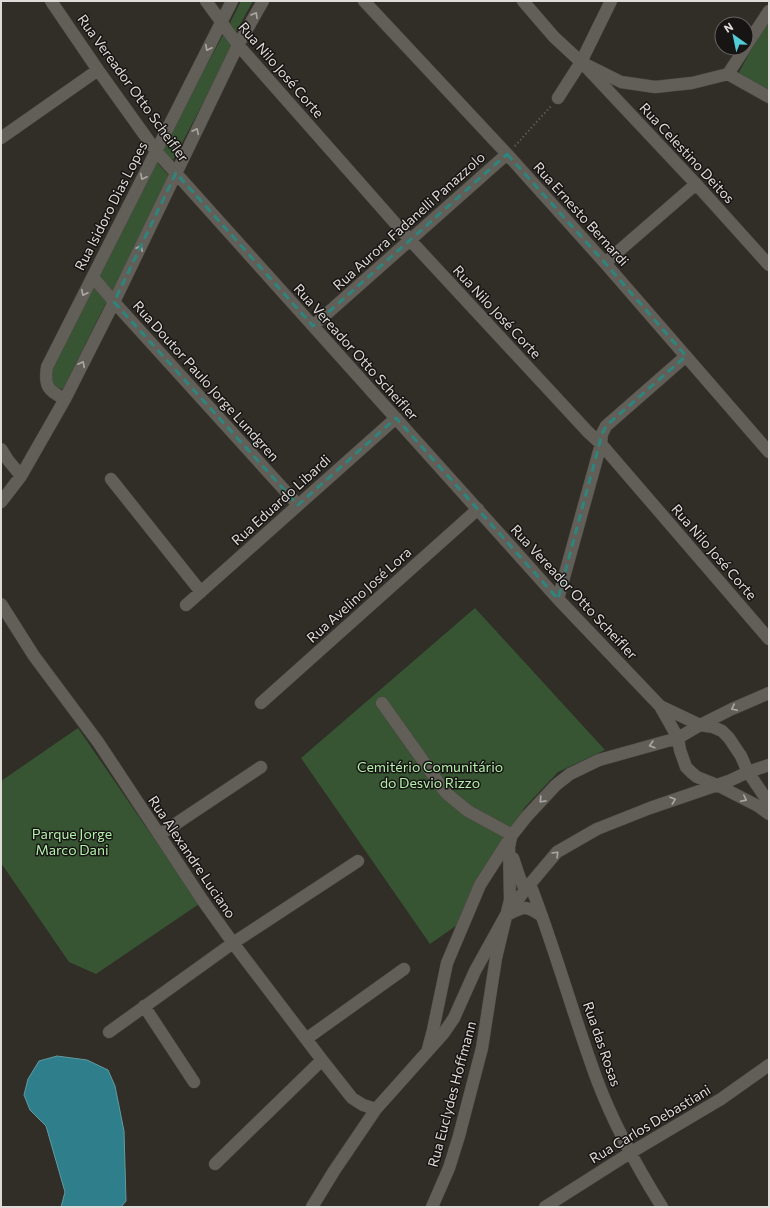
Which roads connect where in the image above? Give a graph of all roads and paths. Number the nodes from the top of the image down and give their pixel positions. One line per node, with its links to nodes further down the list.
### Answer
1 (51, 1): 14 (street, Rua Vereador Otto Scheifler)
2 (206, 1): 9 (street, Rua Nilo José Corte)
3 (232, 1): 9 (street, Rua Isidoro Dias Lopes)
4 (263, 1): 11 (street, one-way to 4)
5 (364, 1): 21 (street, Rua Ernesto Bernardi)
6 (523, 1): 13 (street, Rua Celestino Deitos)
7 (611, 1): 13 (street)
8 (769, 11): 10 (street)
9 (221, 23): 11 (street, Rua Nilo José Corte); 20 (street, Rua Isidoro Dias Lopes, one-way to 20)
10 (754, 34)
11 (238, 45): 22 (street, one-way to 11); 24 (street, Rua Nilo José Corte)
12 (739, 56): 15 (street)
13 (581, 62): 15 (street, Rua Celestino Deitos); 17 (street); 23 (street, Rua Celestino Deitos)
14 (98, 70): 19 (street); 20 (street, Rua Vereador Otto Scheifler)
15 (728, 74): 16 (street)
16 (769, 97)
17 (558, 98)
18 (541, 116): 21 (path)
19 (1, 138)
20 (156, 151): 22 (street, Rua Vereador Otto Scheifler); 27 (street, Rua Isidoro Dias Lopes, one-way to 27)
21 (507, 154): 24 (street, Rua Aurora Fadanelli Panazzolo); 25 (street, Rua Ernesto Bernardi)
22 (176, 173): 28 (street, one-way to 22); 29 (street, Rua Vereador Otto Scheifler)
23 (696, 184): 25 (street); 26 (street, Rua Celestino Deitos)
24 (410, 240): 29 (street, Rua Aurora Fadanelli Panazzolo); 33 (street, Rua Nilo José Corte)
25 (605, 263): 30 (street, Rua Ernesto Bernardi)
26 (769, 265)
27 (92, 277): 28 (street, Rua Doutor Paulo Jorge Lundgren); 31 (street, Rua Isidoro Dias Lopes, one-way to 31)
28 (114, 302): 31 (street, one-way to 28); 40 (street, Rua Doutor Paulo Jorge Lundgren)
29 (313, 326): 32 (street, Rua Vereador Otto Scheifler)
30 (686, 356): 33 (street); 35 (street, Rua Ernesto Bernardi)
31 (65, 399): 37 (street)
32 (396, 418): 40 (street, Rua Eduardo Libardi); 41 (street, Rua Vereador Otto Scheifler)
33 (601, 444): 43 (street); 46 (street, Rua Nilo José Corte)
34 (1, 449): 36 (street)
35 (769, 452)
36 (4, 463): 37 (street)
37 (21, 476): 39 (street)
38 (111, 479): 42 (street)
39 (1, 502)
40 (298, 505): 42 (street, Rua Eduardo Libardi)
41 (478, 509): 43 (street, Rua Vereador Otto Scheifler); 48 (street, Rua Avelino José Lora)
42 (201, 592): 45 (street, Rua Eduardo Libardi)
43 (558, 599): 50 (street, Rua Vereador Otto Scheifler)
44 (1, 604): 59 (street, Rua Alexandre Luciano)
45 (186, 605)
46 (769, 640)
47 (769, 693): 51 (street, one-way to 51)
48 (261, 703)
49 (382, 703): 60 (street)
50 (660, 706): 51 (street, Rua Vereador Otto Scheifler); 52 (street, Rua Vereador Otto Scheifler)
51 (700, 725): 52 (street); 55 (street, Rua Vereador Otto Scheifler)
52 (678, 738): 56 (street, Rua Vereador Otto Scheifler); 60 (street, one-way to 60)
53 (769, 765): 55 (street)
54 (261, 767): 59 (street)
55 (748, 772): 56 (street); 57 (street, Rua Vereador Otto Scheifler)
56 (717, 785): 58 (street, Rua Vereador Otto Scheifler, one-way to 58); 62 (street, one-way to 56)
57 (769, 803)
58 (769, 814)
59 (159, 835): 65 (street, Rua Alexandre Luciano)
60 (511, 841): 62 (street, Rua das Rosas); 63 (street, Rua Euclydes Hoffmann); 70 (street)
61 (358, 861): 65 (street)
62 (528, 887): 63 (street); 64 (street, Rua das Rosas)
63 (506, 915): 64 (street); 70 (street); 78 (street, Rua Euclydes Hoffmann)
64 (542, 916): 75 (street, Rua das Rosas)
65 (233, 943): 67 (street); 69 (street, Rua Alexandre Luciano)
66 (404, 968): 69 (street)
67 (144, 1006): 68 (street); 73 (street)
68 (109, 1032)
69 (306, 1039): 71 (street, Rua Alexandre Luciano)
70 (427, 1052): 74 (street)
71 (322, 1060): 74 (street, Rua Alexandre Luciano); 76 (street)
72 (769, 1065): 75 (street, Rua Carlos Debastiani)
73 (194, 1082)
74 (376, 1109): 77 (street)
75 (630, 1153): 79 (street, Rua Carlos Debastiani); 80 (street, Rua das Rosas)
76 (215, 1164)
77 (312, 1207)
78 (432, 1207)
79 (545, 1207)
80 (662, 1207)

